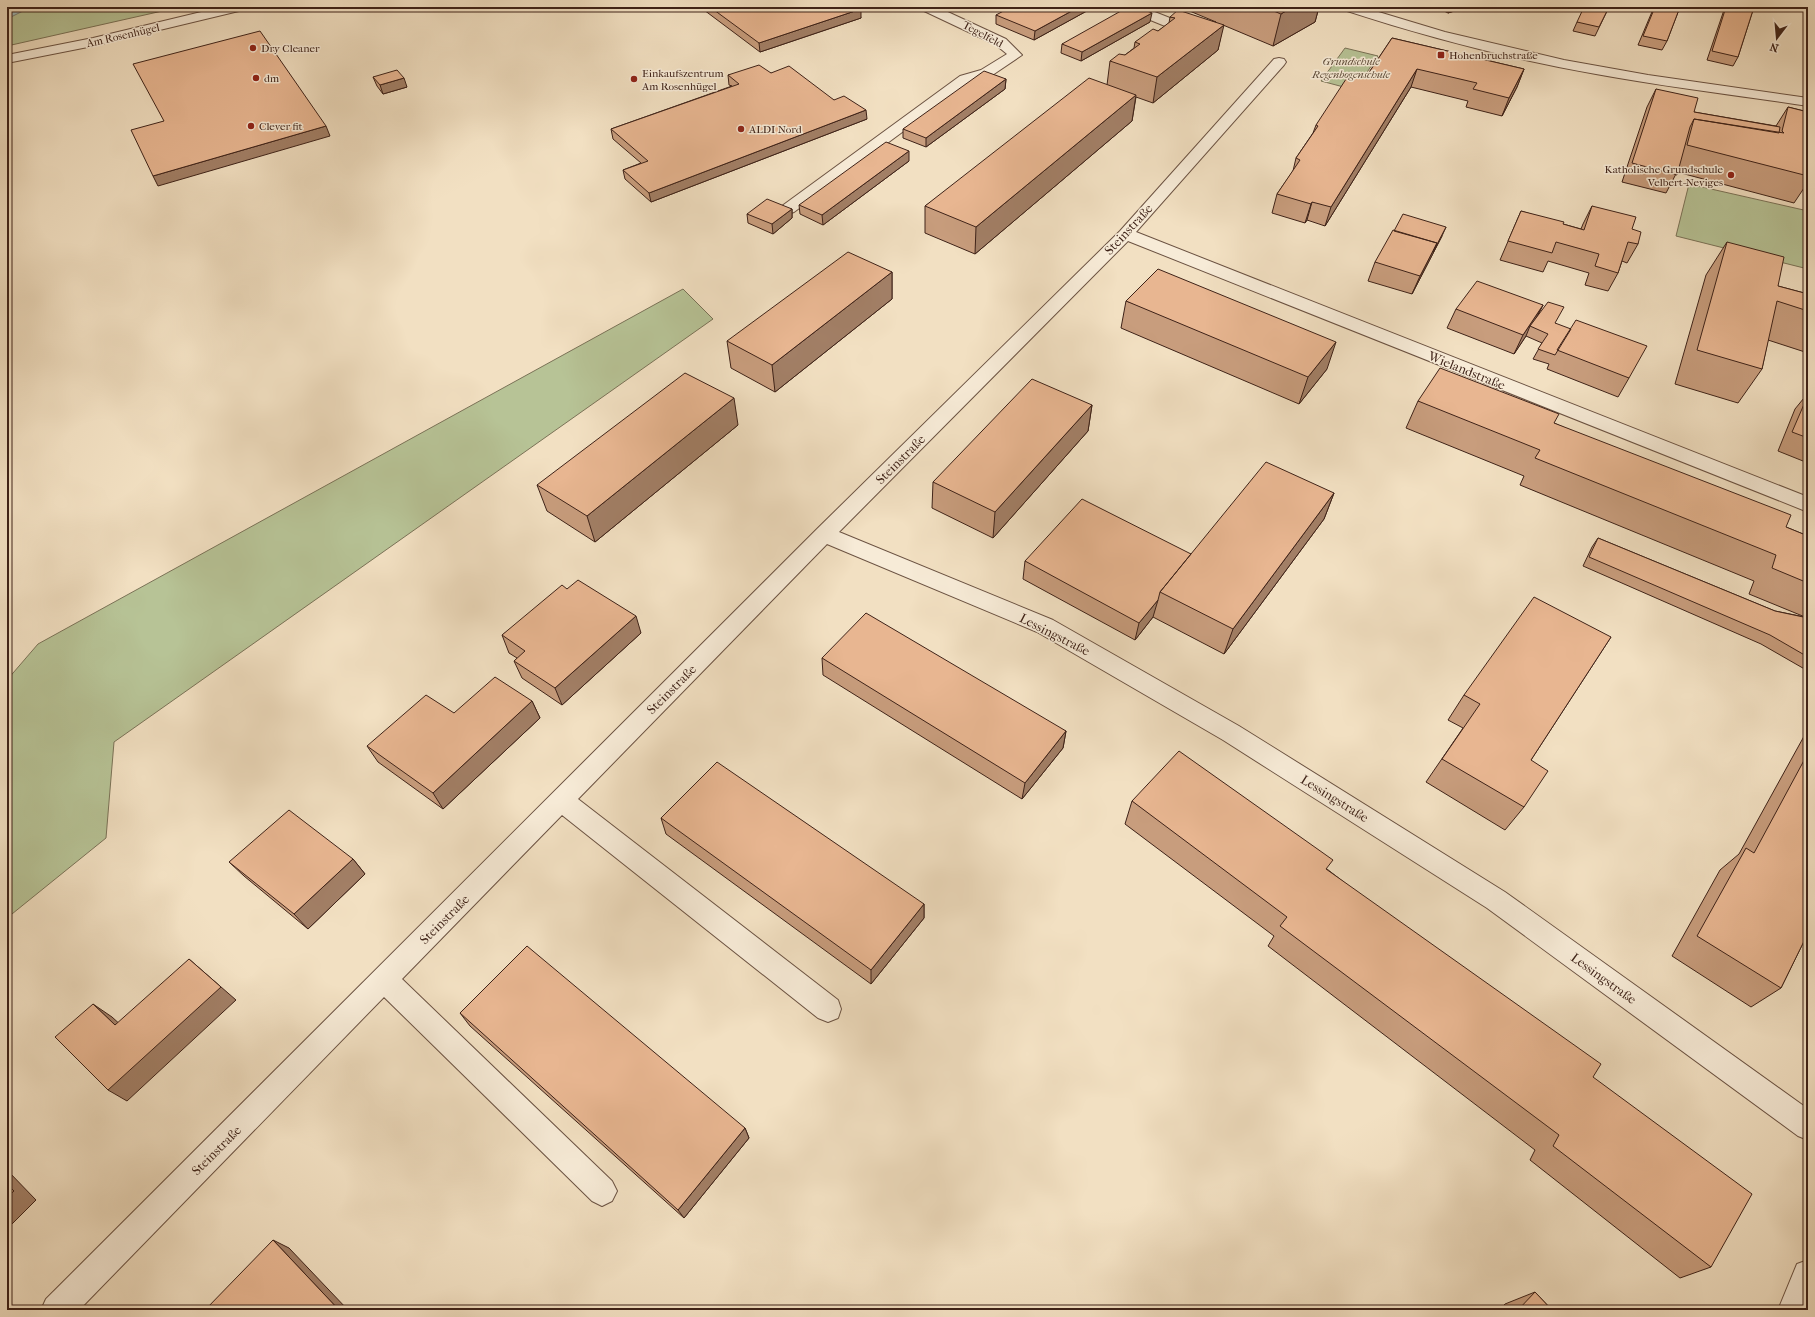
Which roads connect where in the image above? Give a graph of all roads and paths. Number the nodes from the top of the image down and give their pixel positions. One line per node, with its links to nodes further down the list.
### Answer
1 (238, 7): 6 (street, Am Rosenhügel)
2 (927, 7): 9 (street, Tegelfeld)
3 (1132, 7): 5 (street)
4 (1349, 7): 8 (street)
5 (1170, 23)
6 (7, 59)
7 (1279, 62): 10 (street, Steinstraße)
8 (1808, 102)
9 (788, 209)
10 (1126, 234): 11 (street, Wielandstraße); 12 (street, Steinstraße)
11 (1808, 506)
12 (824, 534): 13 (street, Steinstraße); 16 (street, Lessingstraße)
13 (562, 800): 14 (street, Steinstraße); 15 (street)
14 (384, 979): 17 (street); 19 (street, Steinstraße)
15 (828, 1009)
16 (1808, 1126)
17 (602, 1191)
18 (1808, 1275): 20 (street)
19 (65, 1307)
20 (1794, 1310)

